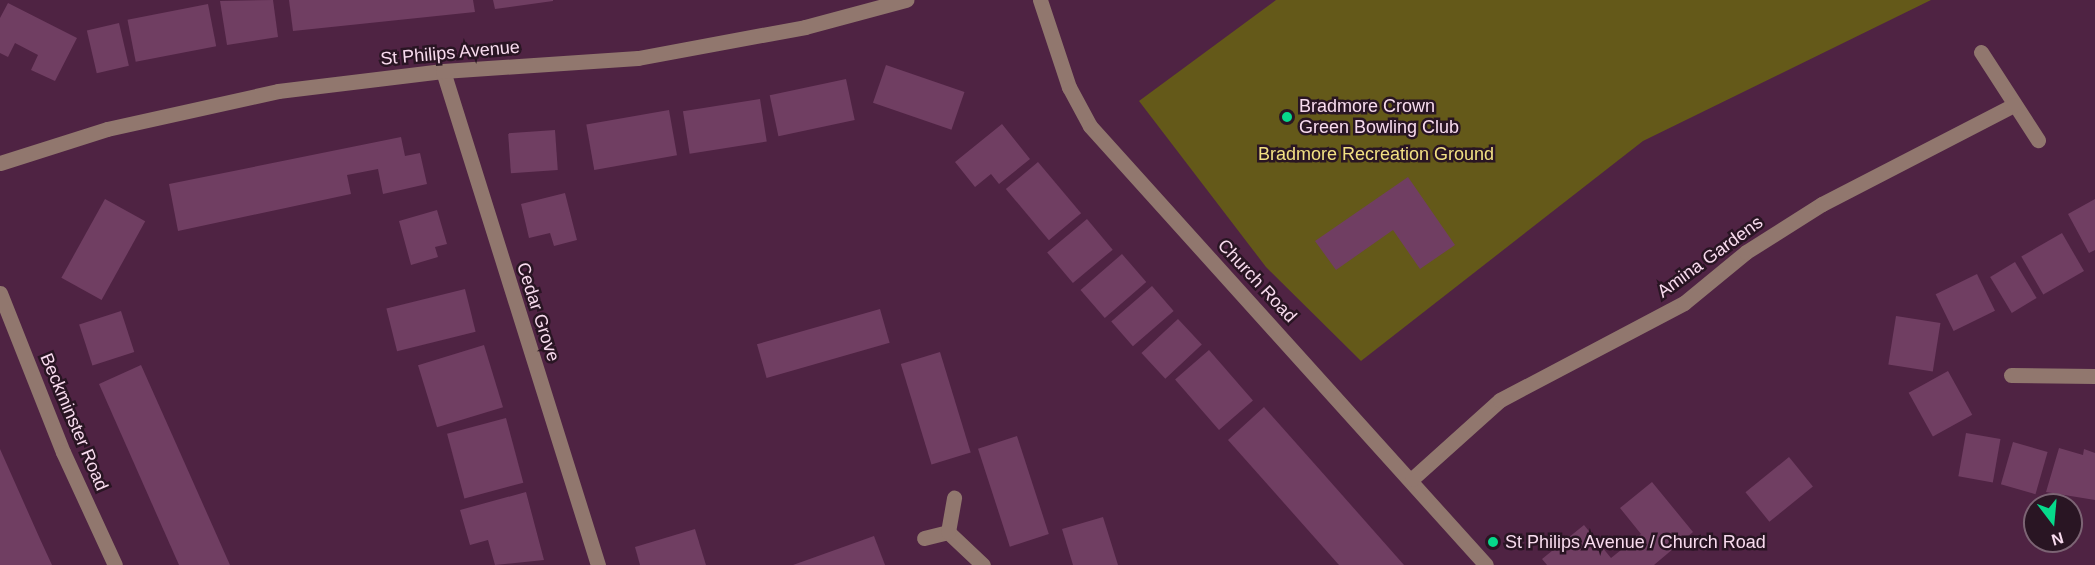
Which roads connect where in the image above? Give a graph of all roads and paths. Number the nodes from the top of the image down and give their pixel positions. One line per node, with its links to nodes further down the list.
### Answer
1 (906, 0): 4 (street, St Philips Avenue)
2 (1040, 0): 11 (street, Church Road)
3 (1981, 52): 5 (street)
4 (443, 71): 7 (street, St Philips Avenue); 16 (street, Cedar Grove)
5 (2014, 105): 6 (street); 11 (street, Amina Gardens)
6 (2038, 140)
7 (0, 163)
8 (0, 293): 15 (street, Beckminster Road)
9 (2011, 375): 10 (street)
10 (2095, 376)
11 (1412, 479): 18 (street, Church Road)
12 (954, 498): 13 (street)
13 (948, 532): 14 (street); 17 (street)
14 (924, 538)
15 (115, 565)
16 (598, 565)
17 (983, 565)
18 (1486, 565)

